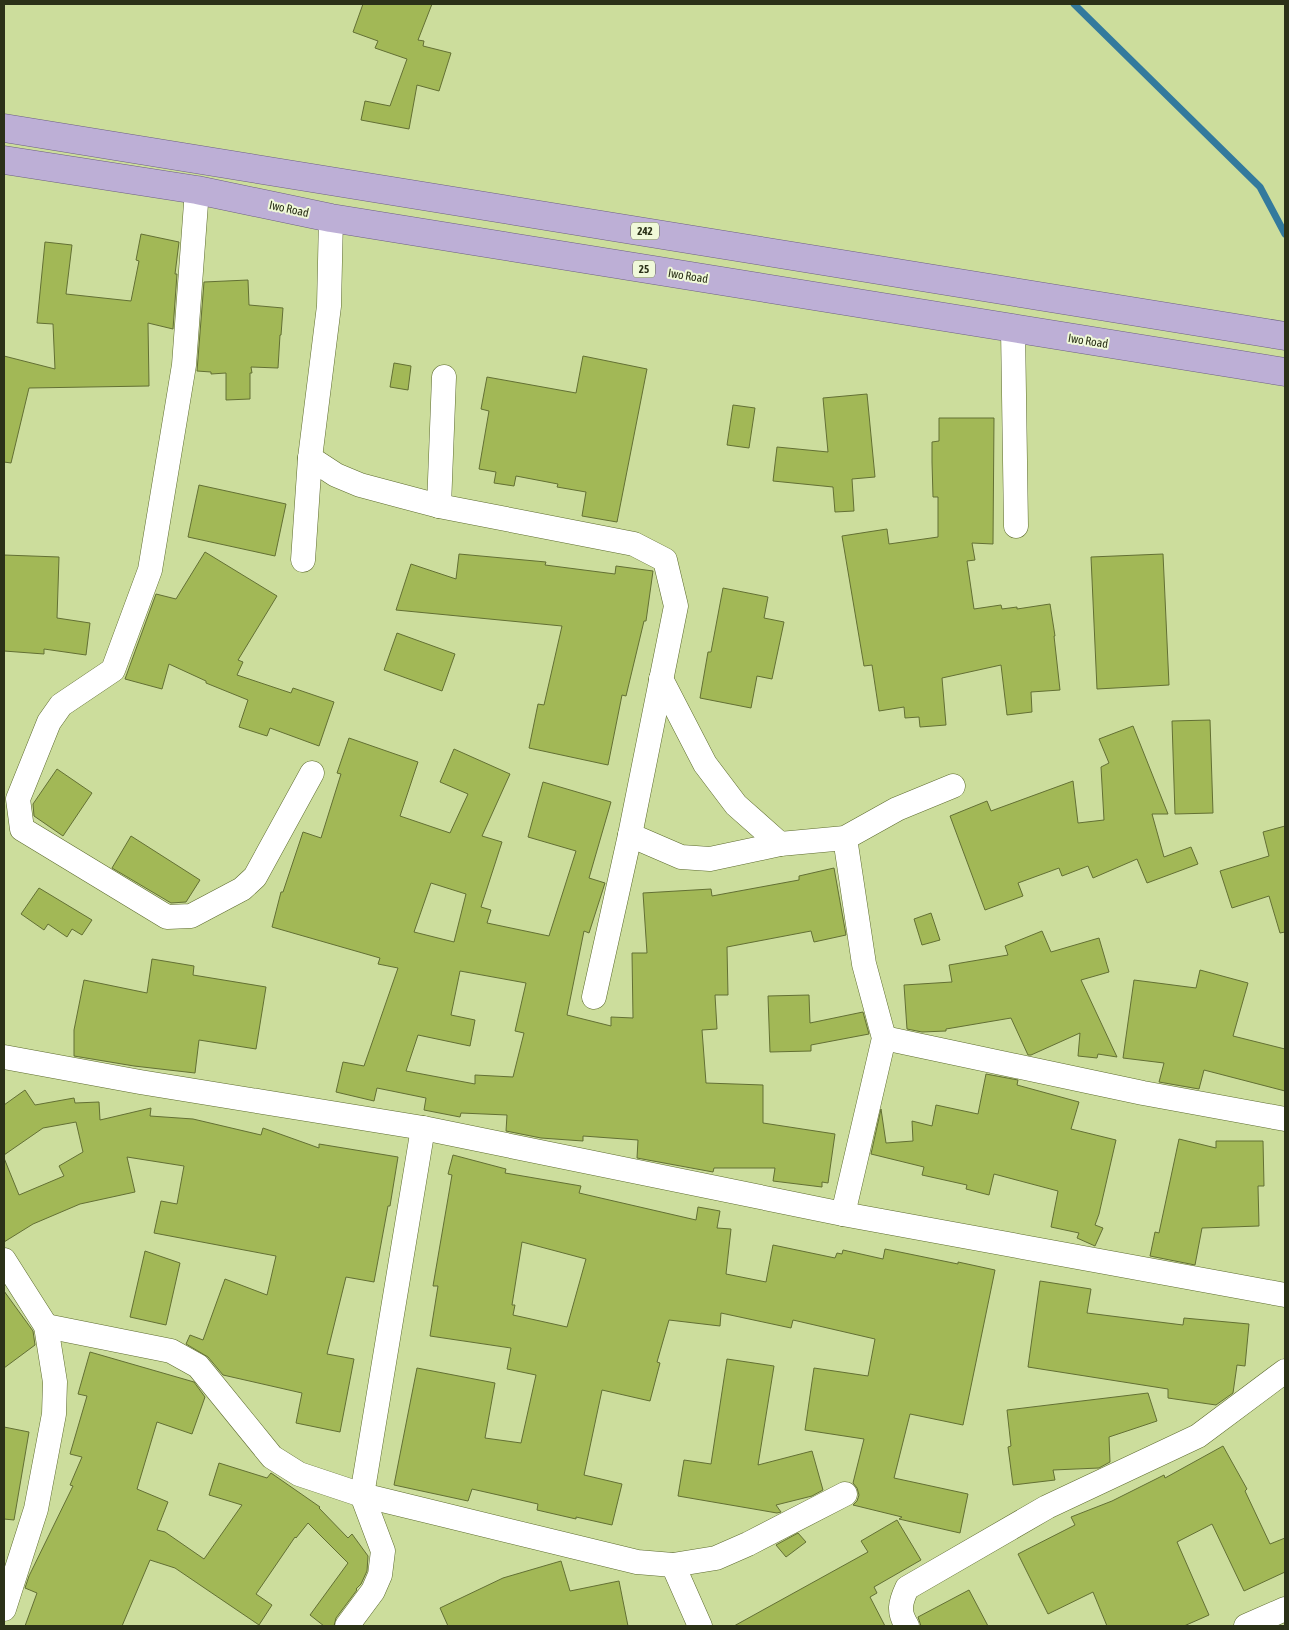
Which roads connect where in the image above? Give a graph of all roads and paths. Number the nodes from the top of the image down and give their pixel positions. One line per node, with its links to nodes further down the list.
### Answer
1 (4, 128): 4 (main road, 242)
2 (4, 160): 3 (main road, Iwo Road / 25)
3 (197, 190): 5 (main road, Iwo Road / 25); 16 (street)
4 (518, 211): 6 (main road); 8 (main road, 242)
5 (331, 218): 6 (main road, Iwo Road / 25); 11 (street)
6 (513, 247): 7 (main road, Iwo Road / 25)
7 (1013, 329): 9 (main road, Iwo Road / 25); 13 (street)
8 (1285, 336)
9 (1285, 372)
10 (444, 377): 12 (street)
11 (310, 458): 12 (street); 14 (street)
12 (439, 506): 15 (street)
13 (1016, 526)
14 (303, 560)
15 (661, 680): 18 (street); 20 (street)
16 (312, 773)
17 (953, 786): 19 (street)
18 (630, 835): 20 (street); 21 (street)
19 (845, 838): 20 (street); 22 (street)
20 (780, 844)
21 (594, 997)
22 (884, 1038): 24 (street); 26 (street)
23 (4, 1057): 25 (street)
24 (1285, 1119)
25 (423, 1128): 26 (street); 32 (street)
26 (843, 1214): 28 (street)
27 (4, 1260): 29 (street)
28 (1285, 1295)
29 (46, 1326): 32 (street); 34 (street)
30 (1285, 1371): 38 (street)
31 (845, 1494): 33 (street)
32 (362, 1495): 33 (street); 36 (street)
33 (673, 1565): 37 (street)
34 (4, 1609)
35 (1285, 1609): 39 (street)
36 (347, 1626)
37 (700, 1626)
38 (907, 1626)
39 (1246, 1626)

